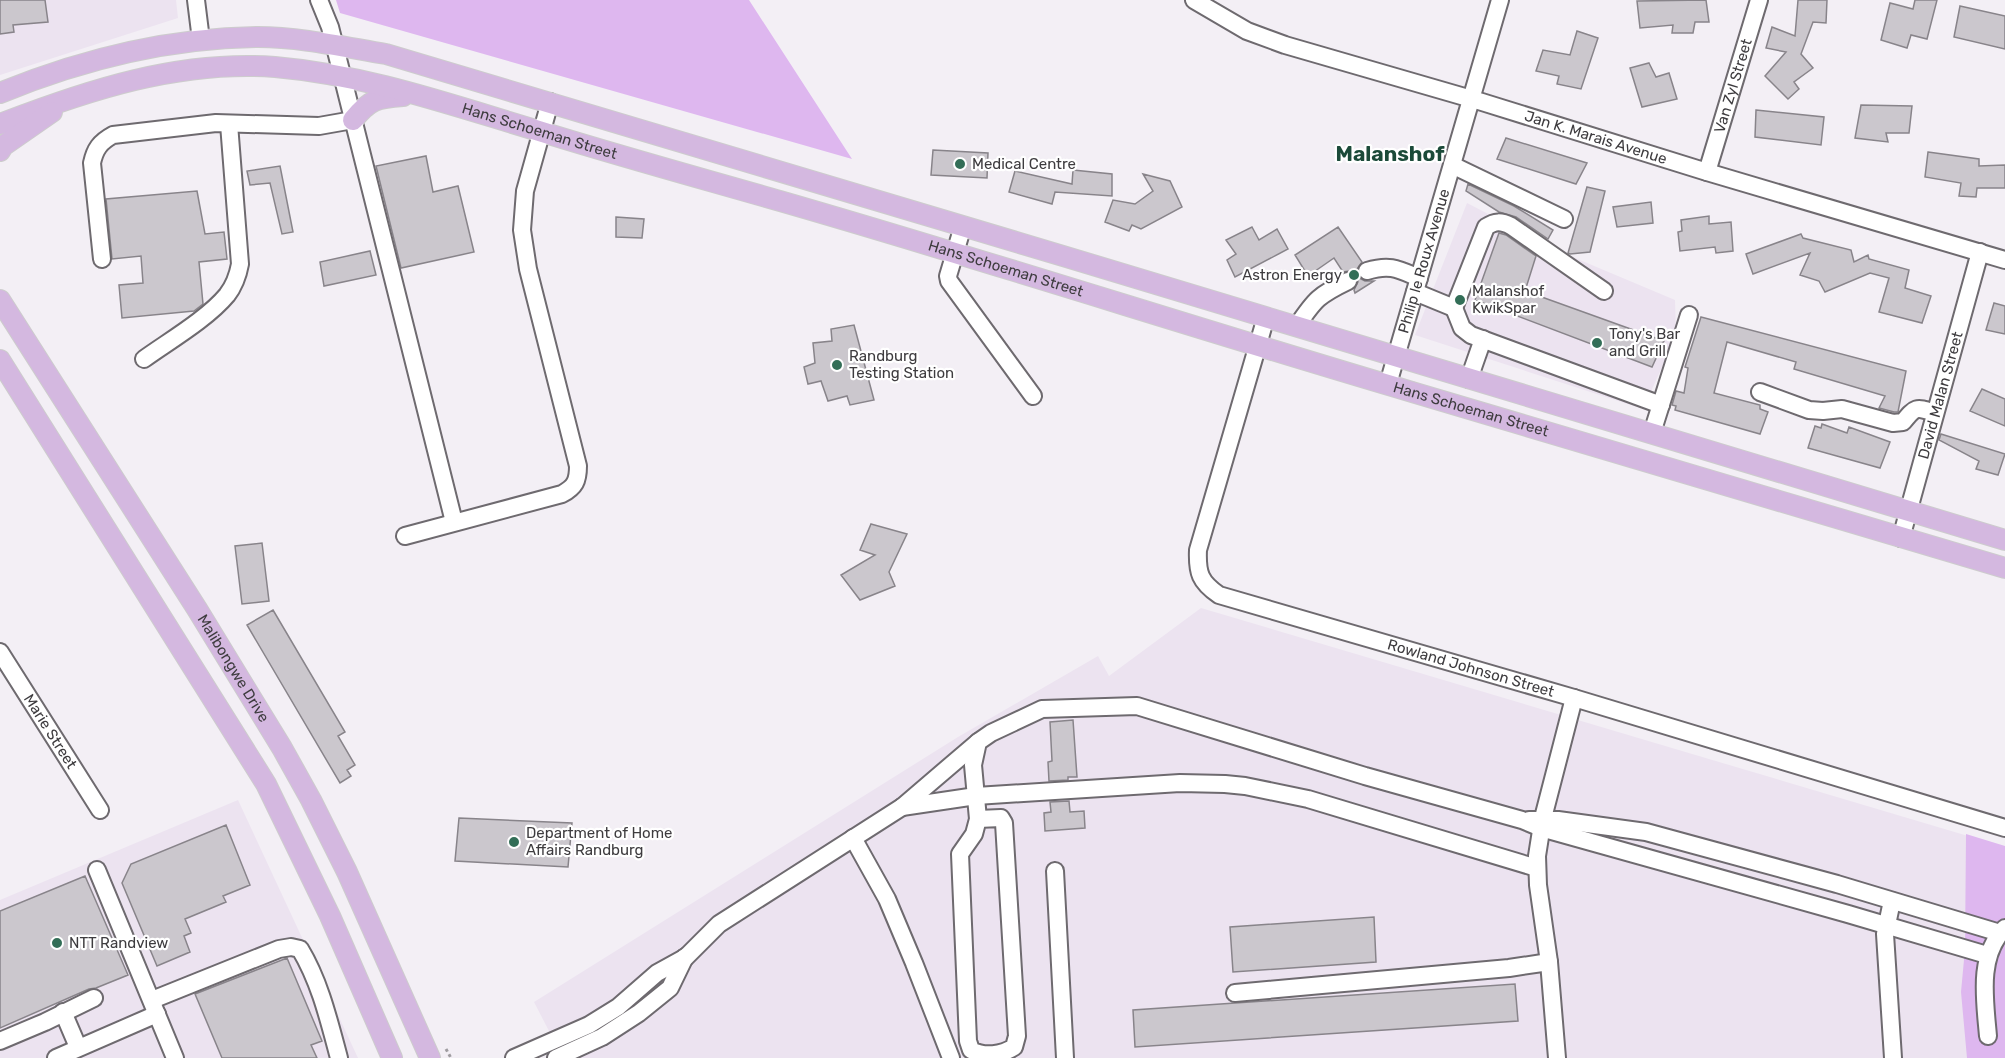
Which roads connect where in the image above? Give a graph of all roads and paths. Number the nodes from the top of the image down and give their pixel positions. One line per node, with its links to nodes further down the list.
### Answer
1 (196, 0): 6 (street)
2 (320, 0): 7 (street)
3 (1194, 0): 12 (street, Jan K. Marais Avenue)
4 (1500, 0): 12 (street, Philip le Roux Avenue)
5 (1759, 0): 20 (street, Van Zyl Street)
6 (201, 40): 7 (main road, Hans Schoeman Street); 9 (main road, Hans Schoeman Street)
7 (334, 45): 8 (street); 13 (main road, Hans Schoeman Street)
8 (341, 75): 10 (main road, Hans Schoeman Street); 11 (main road, Hans Schoeman Street); 14 (street)
9 (0, 93)
10 (421, 94): 14 (main road); 17 (main road, Hans Schoeman Street)
11 (74, 96): 15 (main road, Hans Schoeman Street); 18 (main road)
12 (1471, 99): 19 (street, Philip le Roux Avenue); 20 (street, Jan K. Marais Avenue)
13 (550, 102): 17 (street); 22 (main road, Hans Schoeman Street)
14 (353, 120): 16 (street); 49 (street)
15 (0, 124)
16 (229, 124): 25 (street); 39 (street)
17 (541, 132): 23 (main road, Hans Schoeman Street); 49 (street)
18 (0, 151)
19 (1452, 165): 21 (street); 29 (street, Philip le Roux Avenue)
20 (1707, 172): 24 (street, Jan K. Marais Avenue)
21 (1564, 219)
22 (963, 226): 23 (street); 34 (main road, Hans Schoeman Street)
23 (954, 252): 37 (main road, Hans Schoeman Street); 44 (street)
24 (1980, 252): 26 (street, Jan K. Marais Avenue); 46 (street, David Malan Street)
25 (102, 259)
26 (2005, 260)
27 (1367, 271): 29 (street)
28 (1348, 281): 35 (street)
29 (1417, 285): 32 (street); 38 (street, Philip le Roux Avenue)
30 (1604, 291): 32 (street)
31 (0, 300): 89 (main road, Malibongwe Drive)
32 (1454, 308): 36 (street)
33 (1689, 315): 45 (street)
34 (1266, 317): 35 (main road, Hans Schoeman Street); 37 (street, Rowland Johnson Street)
35 (1297, 326): 38 (main road, Hans Schoeman Street)
36 (1483, 339): 41 (street); 45 (street)
37 (1257, 344): 42 (main road, Hans Schoeman Street); 55 (street, Rowland Johnson Street)
38 (1396, 356): 41 (main road, Hans Schoeman Street); 42 (street, Philip le Roux Avenue)
39 (144, 359)
40 (0, 360): 88 (main road)
41 (1469, 379): 47 (main road, Hans Schoeman Street)
42 (1388, 384): 51 (main road, Hans Schoeman Street)
43 (1760, 392): 46 (street)
44 (1034, 396)
45 (1661, 405): 47 (street)
46 (1935, 413): 48 (street, David Malan Street)
47 (1652, 433): 48 (main road, Hans Schoeman Street)
48 (1909, 510): 51 (street, David Malan Street); 52 (main road, Hans Schoeman Street)
49 (454, 522): 50 (street)
50 (405, 536)
51 (1901, 538): 53 (main road, Hans Schoeman Street)
52 (2005, 540)
53 (2005, 568)
54 (0, 652): 59 (street, Marie Street)
55 (1574, 698): 61 (street); 62 (street, Rowland Johnson Street)
56 (978, 742): 57 (street); 58 (street); 61 (street)
57 (976, 796): 58 (street); 60 (street); 67 (street)
58 (902, 807): 63 (street)
59 (100, 810)
60 (978, 819): 84 (street); 84 (street)
61 (1542, 823): 64 (street); 65 (street); 67 (street)
62 (2005, 828)
63 (853, 838): 75 (street); 92 (street)
64 (1676, 841): 65 (street); 66 (street)
65 (1669, 864): 70 (street)
66 (1775, 867): 70 (street); 71 (street)
67 (1537, 868): 76 (street)
68 (97, 870): 79 (street)
69 (1055, 871): 93 (street)
70 (1767, 891): 72 (street)
71 (1892, 901): 72 (street); 73 (street)
72 (1887, 926): 74 (street); 95 (street)
73 (2002, 931): 74 (street)
74 (1988, 955): 81 (street)
75 (686, 957): 90 (street); 91 (street)
76 (1549, 962): 77 (street); 94 (street)
77 (1235, 993)
78 (94, 998): 80 (street)
79 (154, 1007): 83 (street); 86 (street); 87 (street)
80 (63, 1012): 82 (street); 83 (street)
81 (1988, 1036)
82 (0, 1041)
83 (78, 1047): 85 (street)
84 (1006, 1056)
85 (56, 1058)
86 (175, 1058)
87 (339, 1058)
88 (392, 1058)
89 (430, 1058)
90 (514, 1058)
91 (556, 1058)
92 (951, 1058)
93 (1065, 1058)
94 (1557, 1058)
95 (1893, 1058)

